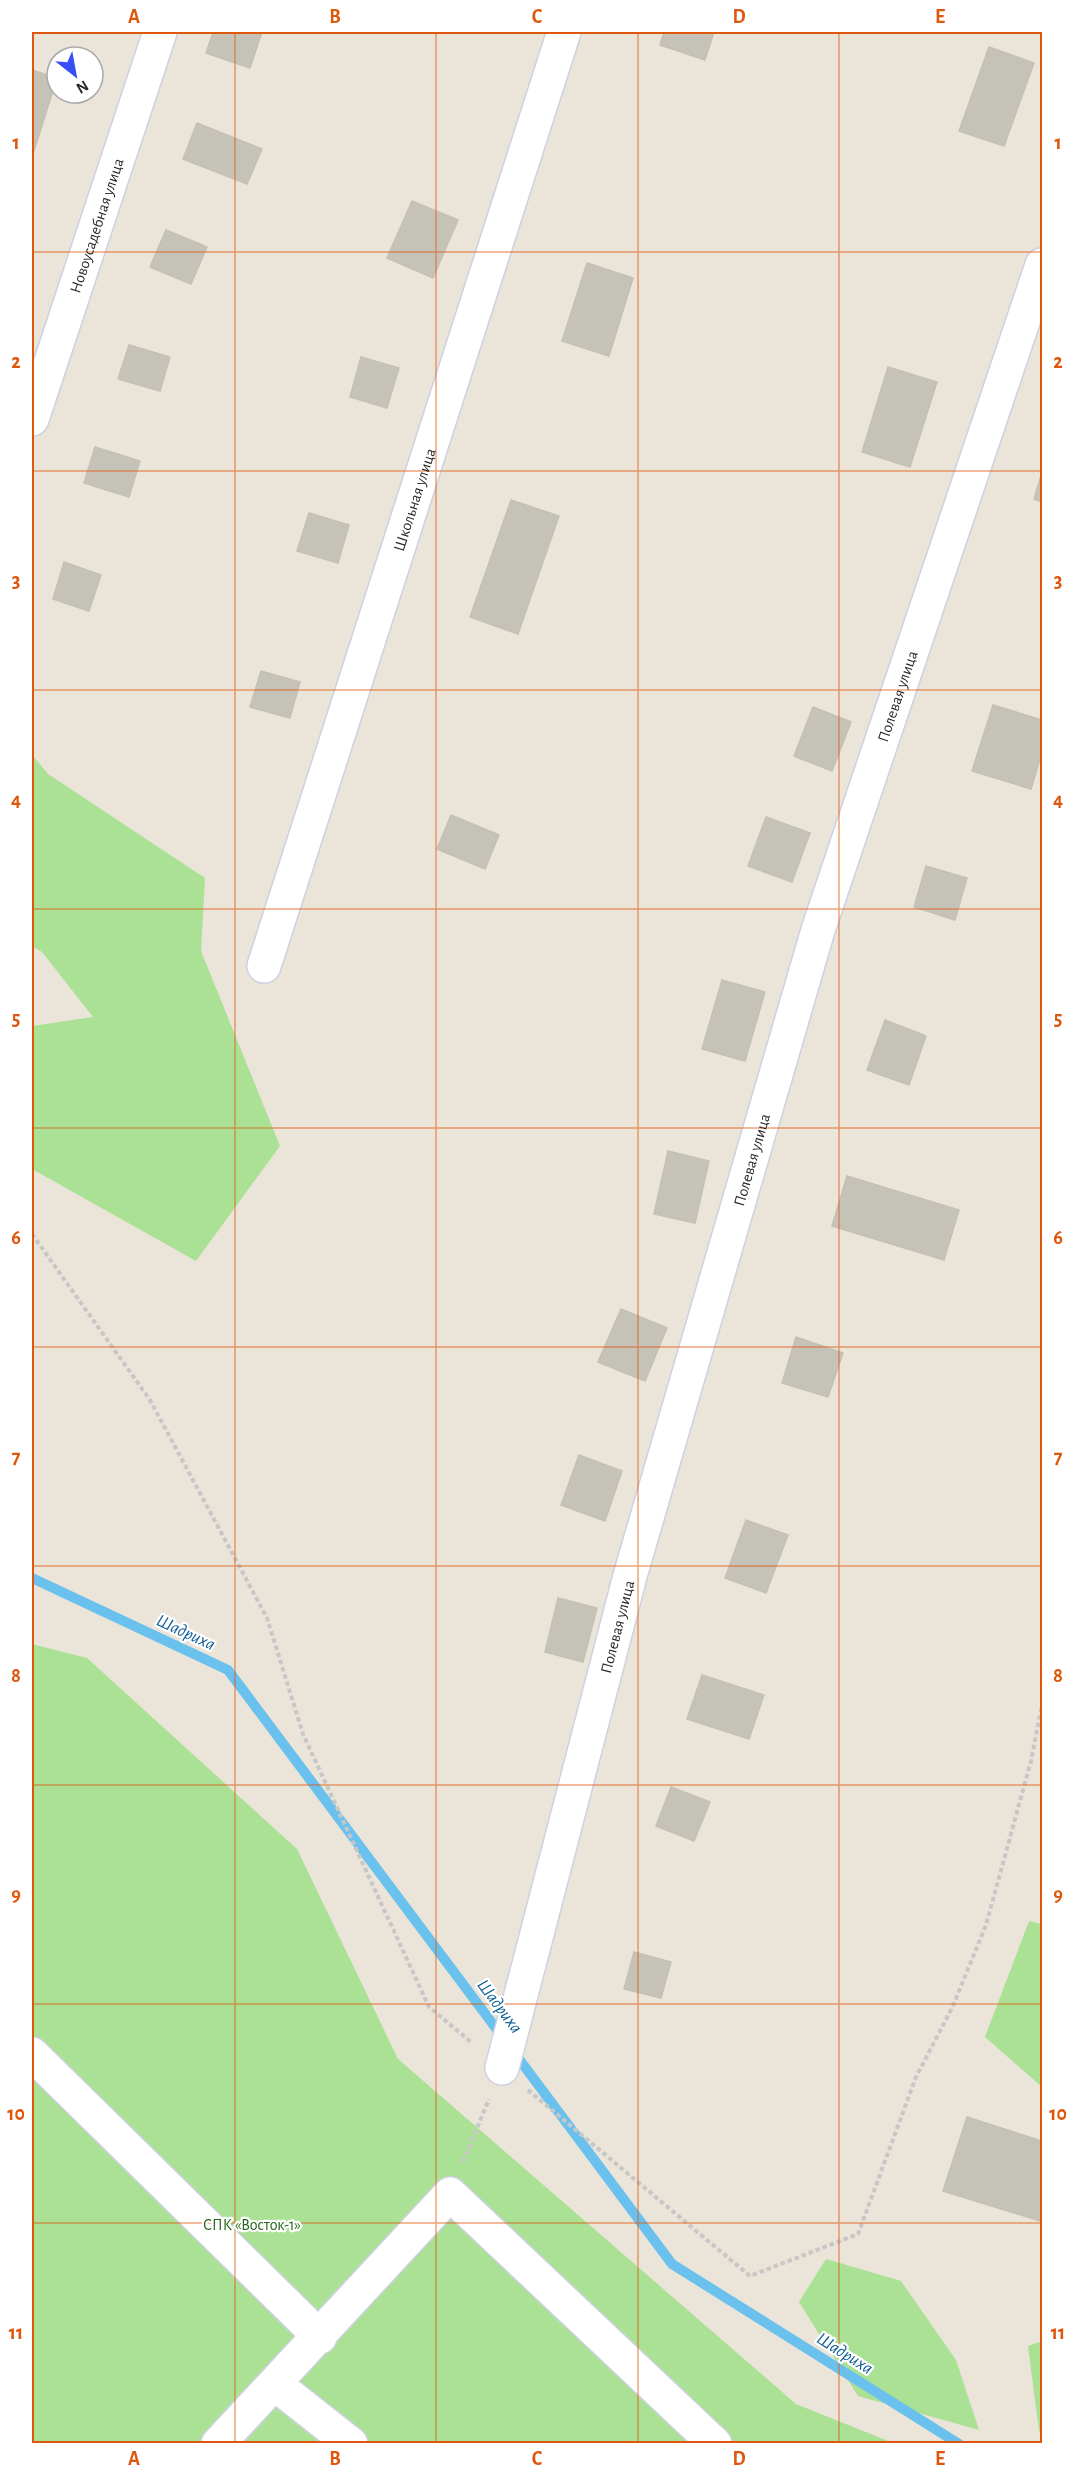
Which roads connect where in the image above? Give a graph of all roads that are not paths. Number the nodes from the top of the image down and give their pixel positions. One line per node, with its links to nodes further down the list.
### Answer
1 (160, 32): 4 (street, Новоусадебная улица)
2 (564, 32): 5 (street, Школьная улица)
3 (1042, 265): 7 (street, Полевая улица)
4 (32, 419)
5 (264, 966)
6 (32, 2054): 8 (street)
7 (502, 2068)
8 (320, 2337): 9 (street); 12 (street)
9 (275, 2384): 10 (street); 11 (street)
10 (218, 2444)
11 (351, 2444)
12 (715, 2444)

